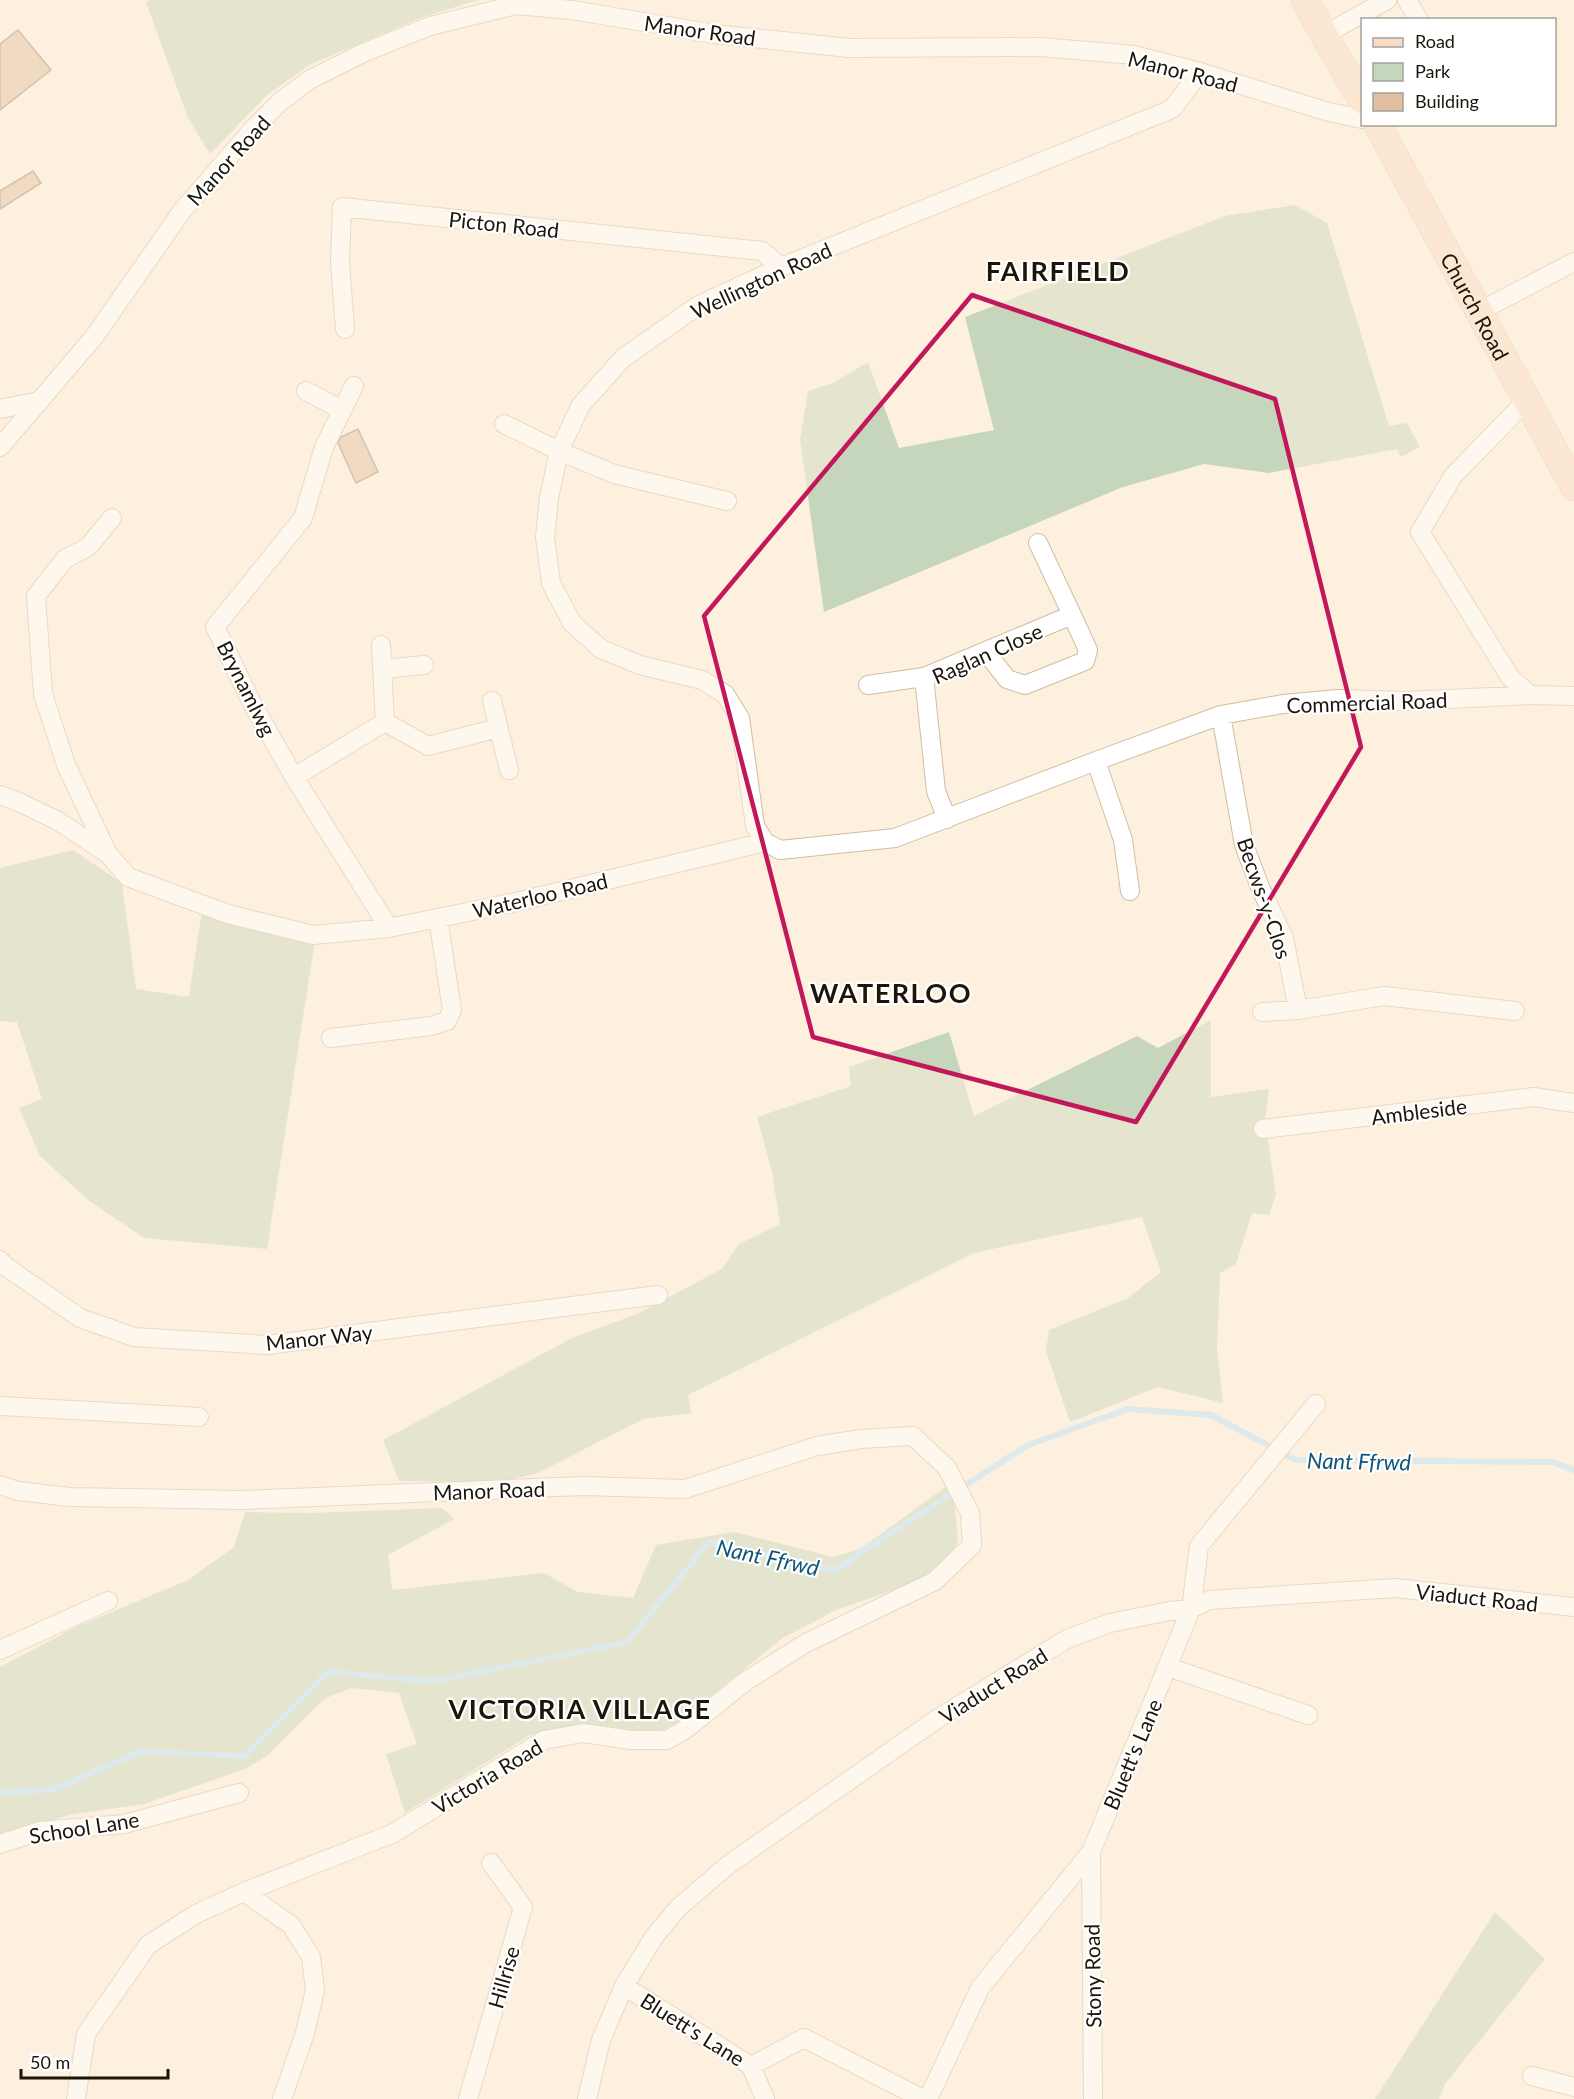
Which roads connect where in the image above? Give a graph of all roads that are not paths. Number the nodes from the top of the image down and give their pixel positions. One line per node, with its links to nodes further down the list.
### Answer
1 (1305, 0): 5 (main road)
2 (1387, 0): 5 (street)
3 (1407, 0): 4 (street)
4 (1418, 18)
5 (1324, 35): 7 (main road)
6 (1200, 72): 8 (street, Manor Road); 11 (street, Wellington Road); 16 (street, Manor Road)
7 (1361, 98)
8 (1361, 119)
9 (1378, 126): 12 (main road, Church Road)
10 (1574, 262): 12 (street)
11 (781, 267): 13 (street, Picton Road); 22 (street, Wellington Road)
12 (1478, 312): 17 (main road, Church Road)
13 (345, 329)
14 (354, 386): 19 (street, Brynamlwg)
15 (306, 391): 19 (street)
16 (40, 400): 18 (street); 21 (street, Manor Road)
17 (1526, 401): 23 (main road, Church Road); 34 (street)
18 (0, 409)
19 (342, 410): 42 (street, Brynamlwg)
20 (504, 424): 22 (street)
21 (0, 447)
22 (559, 451): 24 (street); 45 (street, Wellington Road)
23 (1574, 487)
24 (727, 501)
25 (112, 518): 46 (street)
26 (1038, 543): 27 (street)
27 (1072, 615): 29 (street, Raglan Close); 29 (street)
28 (381, 645): 31 (street)
29 (986, 652): 32 (street, Raglan Close)
30 (424, 665): 31 (street)
31 (382, 669): 38 (street)
32 (924, 677): 33 (street); 44 (street, Raglan Close)
33 (868, 685)
34 (1530, 695): 35 (street, Commercial Road); 37 (street, Commercial Road)
35 (1574, 696)
36 (492, 701): 39 (street)
37 (1221, 715): 40 (street, Commercial Road); 50 (street, Becws-y-Clos)
38 (385, 722): 39 (street); 42 (street)
39 (498, 728): 41 (street)
40 (1096, 761): 44 (street, Waterloo Road); 47 (street)
41 (509, 770)
42 (294, 777): 49 (street, Brynamlwg)
43 (0, 795): 46 (street, Waterloo Road)
44 (947, 819): 45 (street, Waterloo Road)
45 (765, 842): 48 (street, Waterloo Road)
46 (108, 854): 49 (street, Waterloo Road)
47 (1130, 891)
48 (438, 918): 49 (street, Waterloo Road); 53 (street)
49 (389, 928)
50 (1298, 1010): 51 (street); 52 (street)
51 (1515, 1011)
52 (1262, 1012)
53 (332, 1038)
54 (1574, 1103): 55 (street, Ambleside)
55 (1263, 1129)
56 (0, 1260): 57 (street, Manor Way)
57 (658, 1295)
58 (1316, 1404): 65 (street, Bluett's Lane)
59 (0, 1406): 60 (street)
60 (199, 1417)
61 (952, 1478): 62 (street, Manor Road); 73 (street, Victoria Road)
62 (0, 1485)
63 (108, 1600): 66 (street)
64 (1574, 1607): 65 (street, Viaduct Road)
65 (1191, 1609): 67 (street, Bluett's Lane); 74 (street, Viaduct Road)
66 (0, 1650)
67 (1168, 1667): 68 (street); 71 (street, Bluett's Lane)
68 (1308, 1715)
69 (239, 1793): 70 (street, School Lane)
70 (0, 1844)
71 (1091, 1852): 83 (street, Bluett's Lane); 84 (street, Stony Road)
72 (491, 1863): 80 (street, Hillrise)
73 (244, 1892): 78 (street, Victoria Road); 79 (street)
74 (624, 1986): 75 (street, Bluett's Lane); 81 (street, Viaduct Road)
75 (751, 2066): 82 (street); 83 (street, Bluett's Lane)
76 (1532, 2076): 77 (street)
77 (1574, 2087)
78 (76, 2099)
79 (282, 2099)
80 (468, 2099)
81 (587, 2099)
82 (765, 2099)
83 (925, 2099)
84 (1093, 2099)

